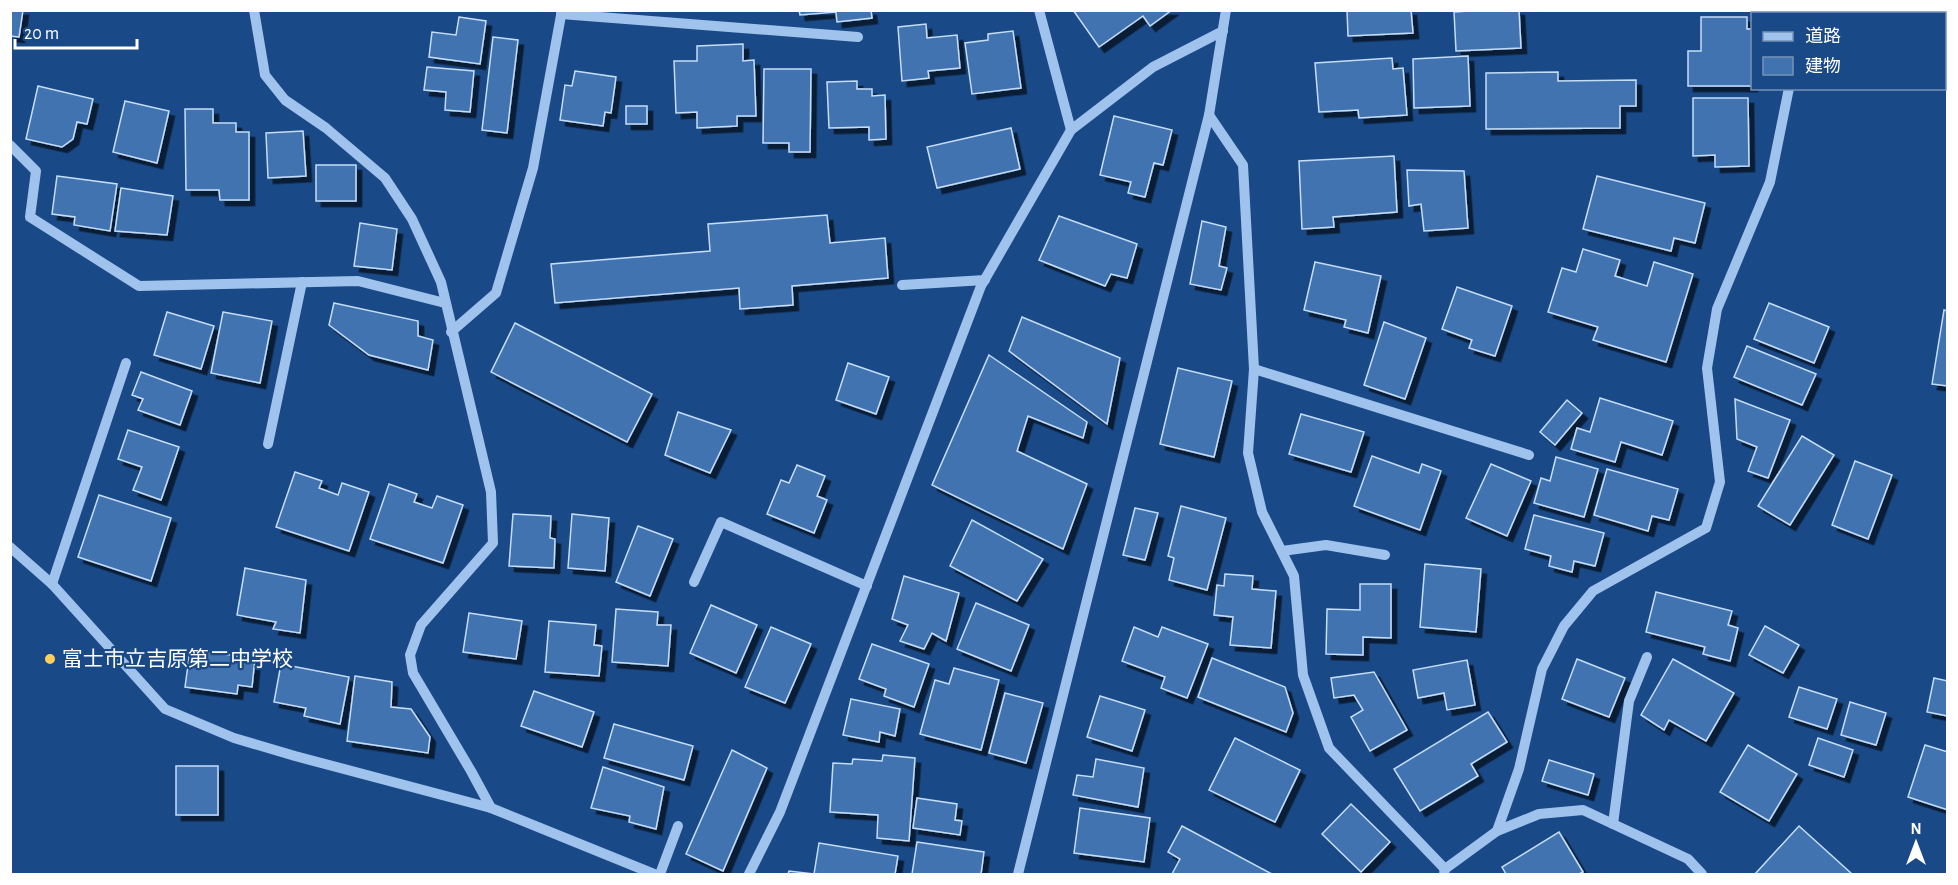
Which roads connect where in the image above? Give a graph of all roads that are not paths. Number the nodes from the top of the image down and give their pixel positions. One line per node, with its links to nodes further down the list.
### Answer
1 (254, 10): 14 (street)
2 (1039, 10): 9 (street)
3 (1226, 10): 5 (street)
4 (562, 12): 6 (street); 15 (street)
5 (1223, 31): 8 (street); 9 (street)
6 (858, 37)
7 (1789, 90): 30 (street)
8 (1209, 115): 17 (street); 35 (street)
9 (1071, 130): 11 (street)
10 (10, 145): 12 (street)
11 (985, 280): 13 (street); 25 (street)
12 (302, 282): 14 (street); 18 (street)
13 (902, 285)
14 (445, 303): 15 (street)
15 (451, 332): 27 (street)
16 (126, 363): 24 (street)
17 (1254, 369): 19 (street); 21 (street)
18 (268, 444)
19 (1529, 454)
20 (10, 548): 24 (street)
21 (1282, 551): 22 (street); 31 (street)
22 (1385, 555)
23 (694, 582): 25 (street)
24 (52, 584): 27 (street)
25 (867, 586): 34 (street)
26 (1647, 657): 28 (street)
27 (491, 808): 32 (street)
28 (1612, 824): 30 (street); 36 (street)
29 (678, 826): 33 (street)
30 (1497, 831): 31 (street)
31 (1444, 872)
32 (654, 874)
33 (660, 874)
34 (749, 874)
35 (1018, 874)
36 (1702, 874)

